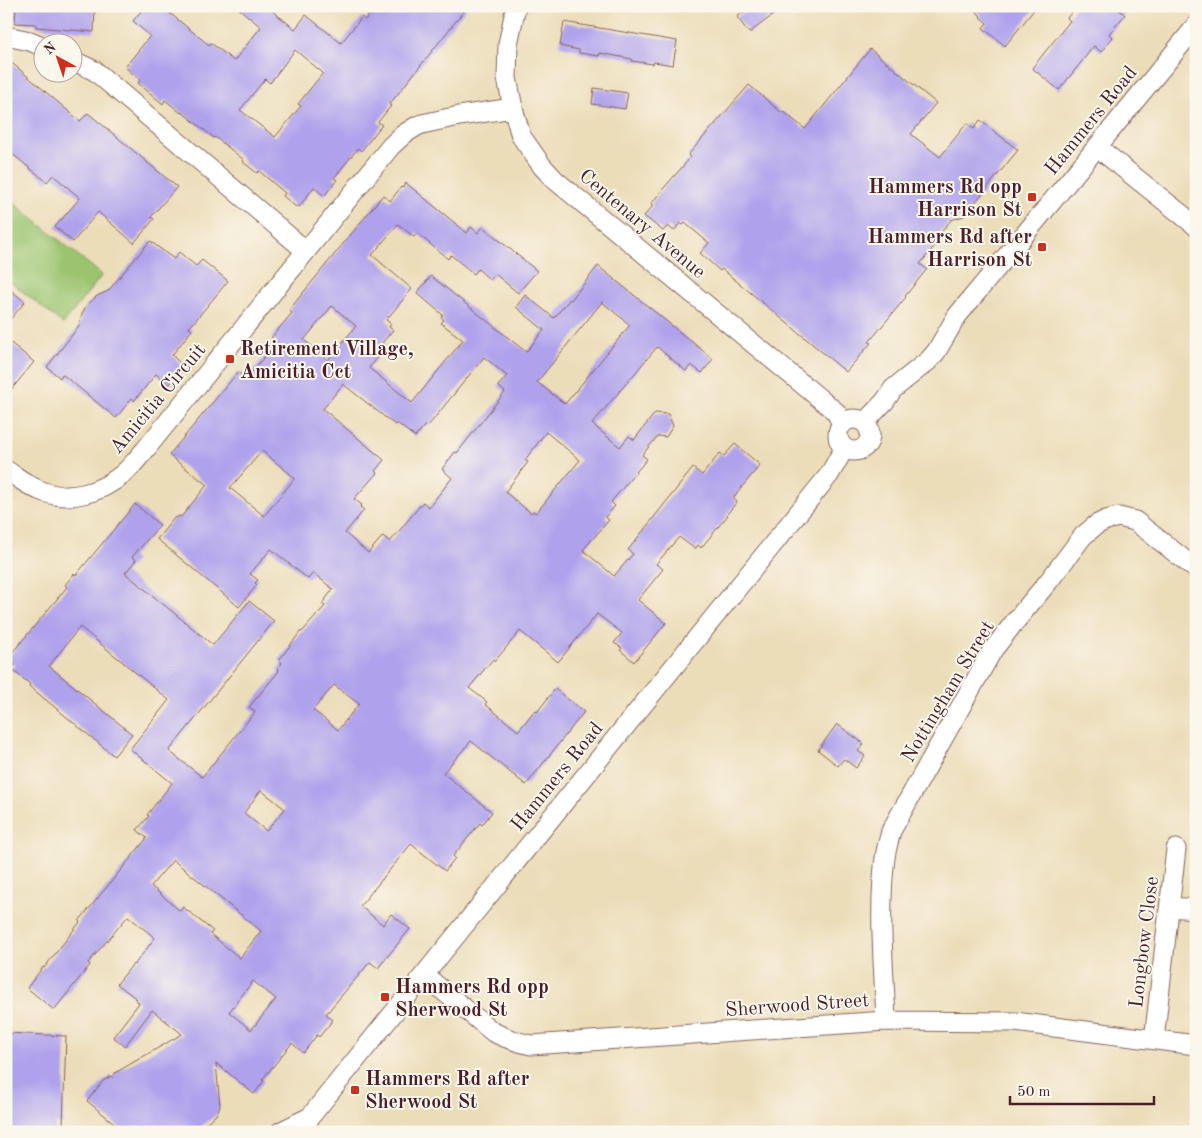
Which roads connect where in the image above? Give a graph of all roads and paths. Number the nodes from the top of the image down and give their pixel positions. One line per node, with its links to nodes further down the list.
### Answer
1 (516, 6): 6 (street, Centenary Avenue)
2 (1196, 26): 7 (street, Hammers Road)
3 (6, 36): 4 (street)
4 (32, 42)
5 (82, 65): 9 (street)
6 (513, 108): 9 (street, Amicitia Circuit); 11 (street, Centenary Avenue)
7 (1098, 147): 8 (street); 10 (street, Hammers Road)
8 (1196, 226)
9 (306, 251): 13 (street, Amicitia Circuit)
10 (864, 423): 11 (street); 12 (street)
11 (842, 424): 12 (street)
12 (844, 448): 18 (street, Hammers Road)
13 (6, 470)
14 (1196, 569): 19 (street, Nottingham Street)
15 (1176, 849): 16 (street, Longbow Close)
16 (1170, 907): 17 (street); 20 (street, Longbow Close)
17 (1196, 909)
18 (424, 975): 19 (street, Sherwood Street); 22 (street, Hammers Road)
19 (886, 1021): 20 (street, Sherwood Street)
20 (1154, 1040): 21 (street, Sherwood Street)
21 (1196, 1045)
22 (307, 1127): 23 (street); 24 (street, Hammers Road)
23 (280, 1132)
24 (296, 1132)

